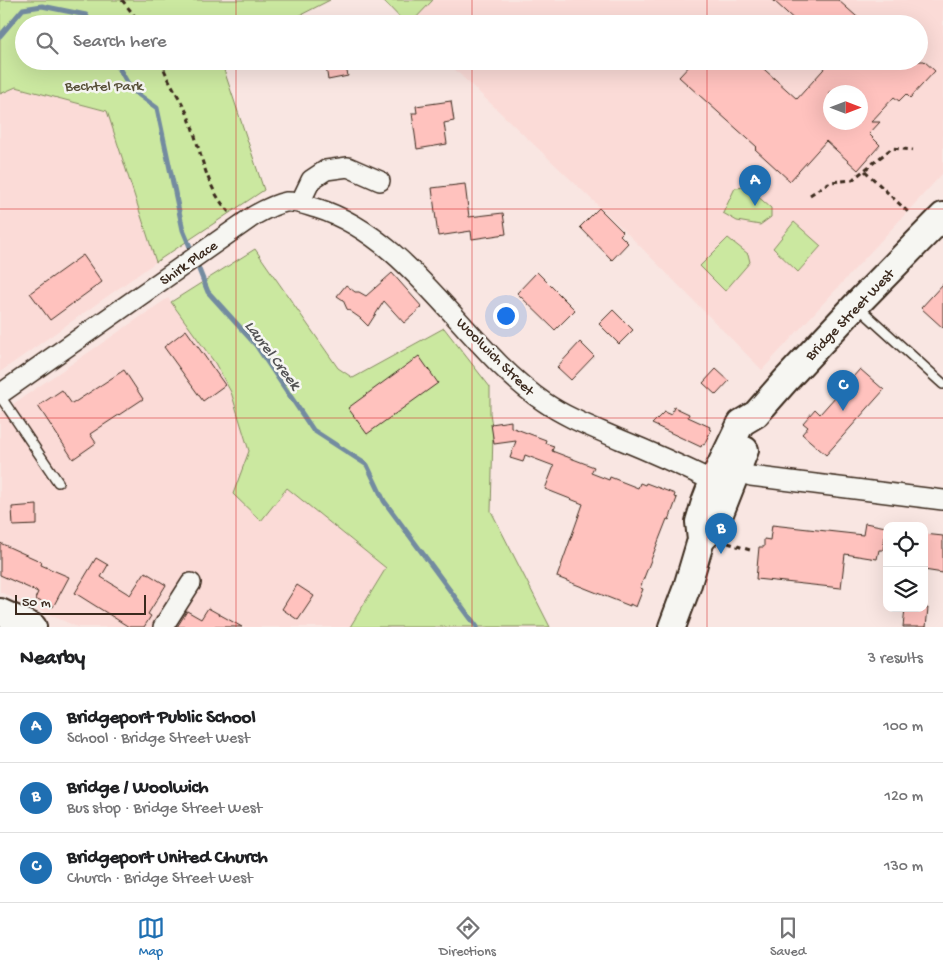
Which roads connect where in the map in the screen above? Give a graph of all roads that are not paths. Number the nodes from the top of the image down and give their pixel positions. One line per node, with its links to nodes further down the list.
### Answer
1 (380, 181): 2 (street)
2 (300, 203): 6 (street, Shirk Place); 9 (street, Woolwich Street)
3 (943, 216): 4 (main road, Bridge Street West)
4 (856, 305): 5 (lane); 7 (main road, Bridge Street West)
5 (943, 384)
6 (0, 395): 10 (lane)
7 (756, 414): 8 (main road, Bridge Street West); 9 (main road, Bridge Street West)
8 (736, 471): 11 (street); 12 (main road, Bridge Street West)
9 (713, 481): 12 (main road, Bridge Street West)
10 (58, 482)
11 (943, 500)
12 (711, 541): 15 (main road, Bridge Street West)
13 (191, 583): 14 (street)
14 (163, 627)
15 (672, 627)

